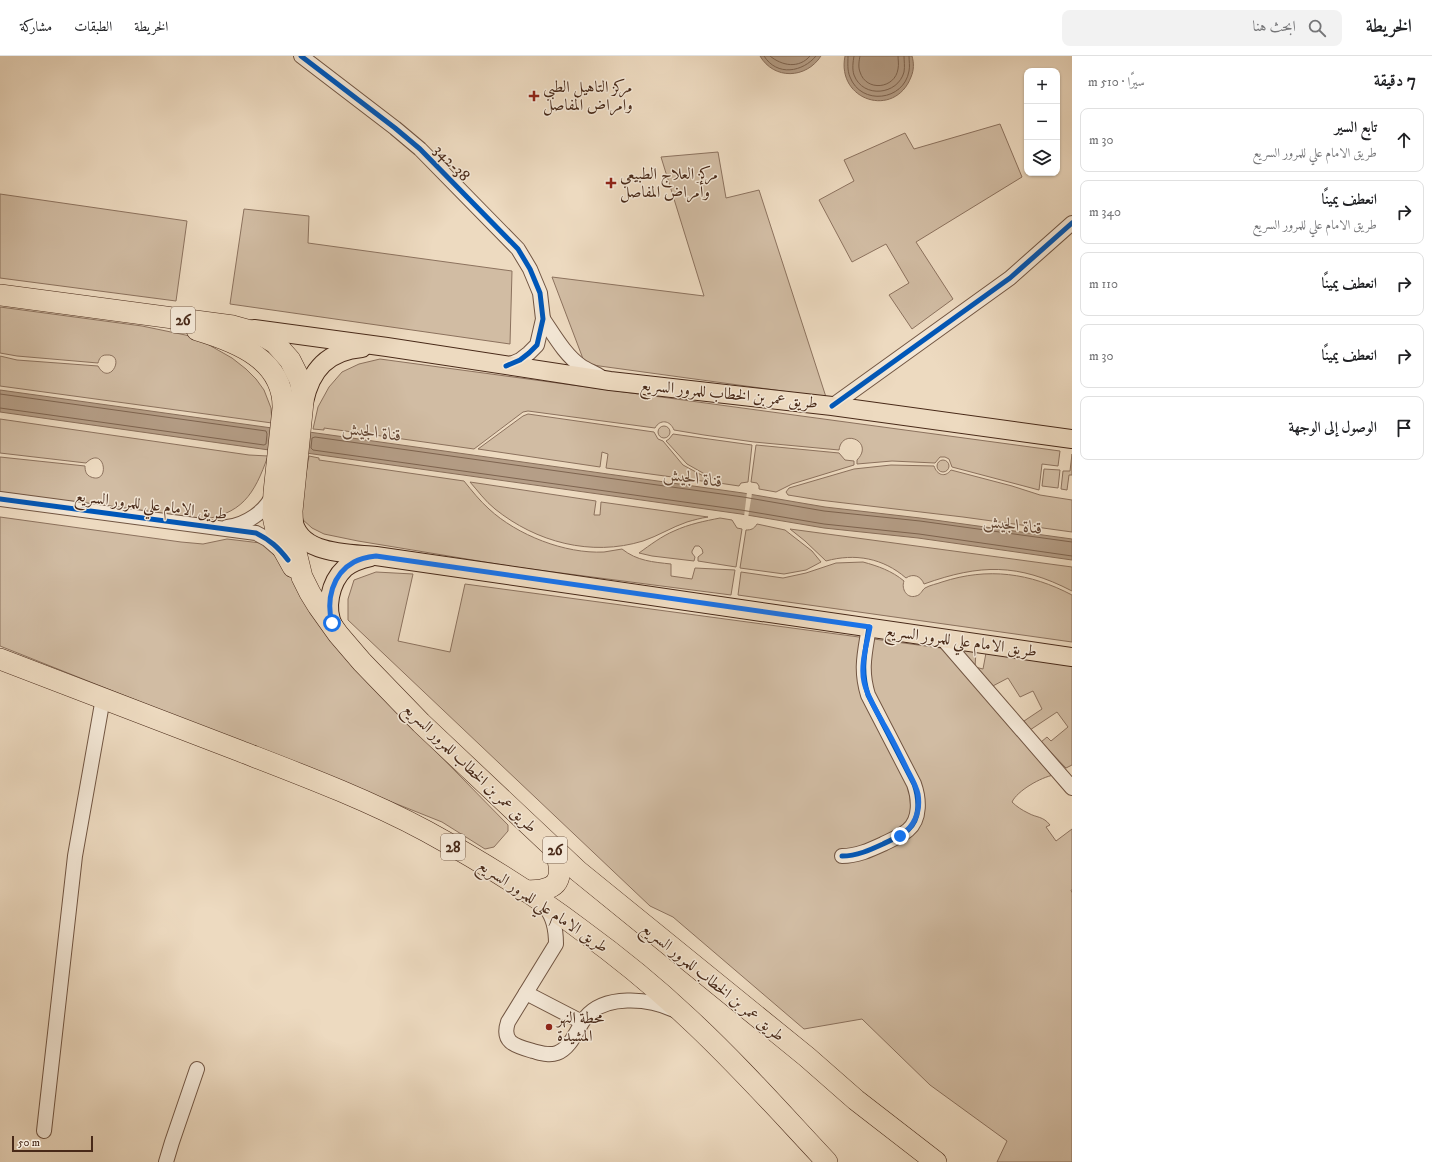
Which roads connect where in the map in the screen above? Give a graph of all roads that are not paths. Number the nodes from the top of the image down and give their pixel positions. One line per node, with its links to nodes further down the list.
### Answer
1 (301, 56): 5 (street, 342-38)
2 (1072, 223): 10 (street)
3 (0, 295): 4 (highway, طريق عمر بن الخطاب للمرور السريع / 26)
4 (125, 312): 6 (highway, طريق عمر بن الخطاب للمرور السريع / 26); 11 (highway)
5 (543, 319): 8 (street); 9 (street)
6 (233, 326): 7 (main road, طريق عمر بن الخطاب للمرور السريع / 26); 11 (highway, طريق عمر بن الخطاب للمرور السريع / 26)
7 (387, 347): 8 (main road, طريق عمر بن الخطاب للمرور السريع / 26); 11 (main road, طريق عمر بن الخطاب للمرور السريع / 26)
8 (506, 366): 9 (main road, طريق عمر بن الخطاب للمرور السريع / 26)
9 (610, 381): 10 (main road, طريق عمر بن الخطاب للمرور السريع / 26)
10 (832, 406): 12 (main road, طريق عمر بن الخطاب للمرور السريع / 26)
11 (295, 421): 13 (highway, طريق عمر بن الخطاب للمرور السريع / 26)
12 (1072, 439)
13 (288, 458): 14 (highway); 16 (highway, طريق عمر بن الخطاب للمرور السريع / 26)
14 (274, 492): 17 (street); 19 (highway)
15 (0, 499): 17 (street, طريق الامام علي للمرور السريع)
16 (293, 509): 18 (main road, طريق الامام علي للمرور السريع); 20 (highway, طريق عمر بن الخطاب للمرور السريع / 26)
17 (218, 528): 19 (street, طريق الامام علي للمرور السريع)
18 (376, 556): 21 (main road, طريق الامام علي للمرور السريع); 22 (main road, طريق الامام علي للمرور السريع)
19 (288, 560): 20 (highway)
20 (318, 606): 22 (highway, طريق عمر بن الخطاب للمرور السريع / 26)
21 (870, 627): 23 (main road, طريق الامام علي للمرور السريع); 29 (street)
22 (338, 634): 28 (highway, طريق عمر بن الخطاب للمرور السريع / 26)
23 (942, 638): 24 (main road, طريق الامام علي للمرور السريع); 27 (street)
24 (1072, 657)
25 (0, 659): 26 (highway, طريق الامام علي للمرور السريع / 28)
26 (103, 698): 30 (highway, طريق الامام علي للمرور السريع / 28); 35 (street)
27 (1072, 788)
28 (555, 850): 30 (highway); 38 (highway, طريق عمر بن الخطاب للمرور السريع / 26)
29 (842, 856)
30 (530, 894): 31 (street); 32 (highway, طريق الامام علي للمرور السريع / 28)
31 (526, 993): 33 (street); 33 (street)
32 (687, 1017): 33 (street); 37 (highway, طريق الامام علي للمرور السريع / 28)
33 (582, 1022)
34 (197, 1069): 36 (street)
35 (44, 1131)
36 (166, 1162)
37 (827, 1162)
38 (936, 1162)

